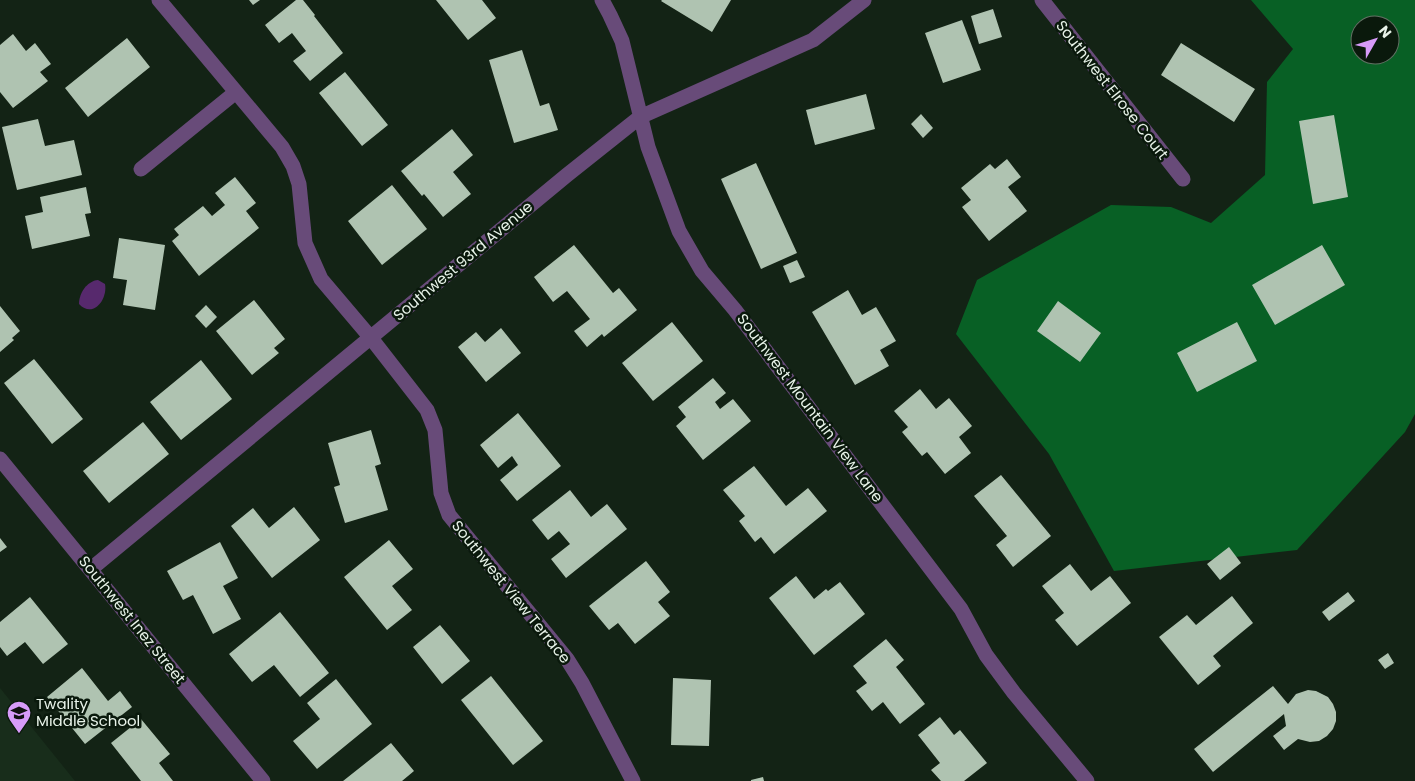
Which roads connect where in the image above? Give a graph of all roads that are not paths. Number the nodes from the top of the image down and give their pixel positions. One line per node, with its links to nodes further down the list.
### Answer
1 (159, 0): 5 (street, Southwest View Terrace)
2 (602, 0): 6 (street, Southwest Mountain View Lane)
3 (864, 0): 6 (street, Southwest 93rd Avenue)
4 (1042, 0): 8 (street, Southwest Elrose Court)
5 (236, 92): 7 (street); 9 (street, Southwest View Terrace)
6 (640, 117): 9 (street, Southwest 93rd Avenue); 14 (street, Southwest Mountain View Lane)
7 (141, 168)
8 (1183, 179)
9 (371, 338): 11 (street, Southwest 93rd Avenue); 13 (street, Southwest View Terrace)
10 (0, 459): 11 (street, Southwest Inez Street)
11 (91, 569): 12 (street, Southwest Inez Street)
12 (263, 781)
13 (633, 781)
14 (1087, 781)

